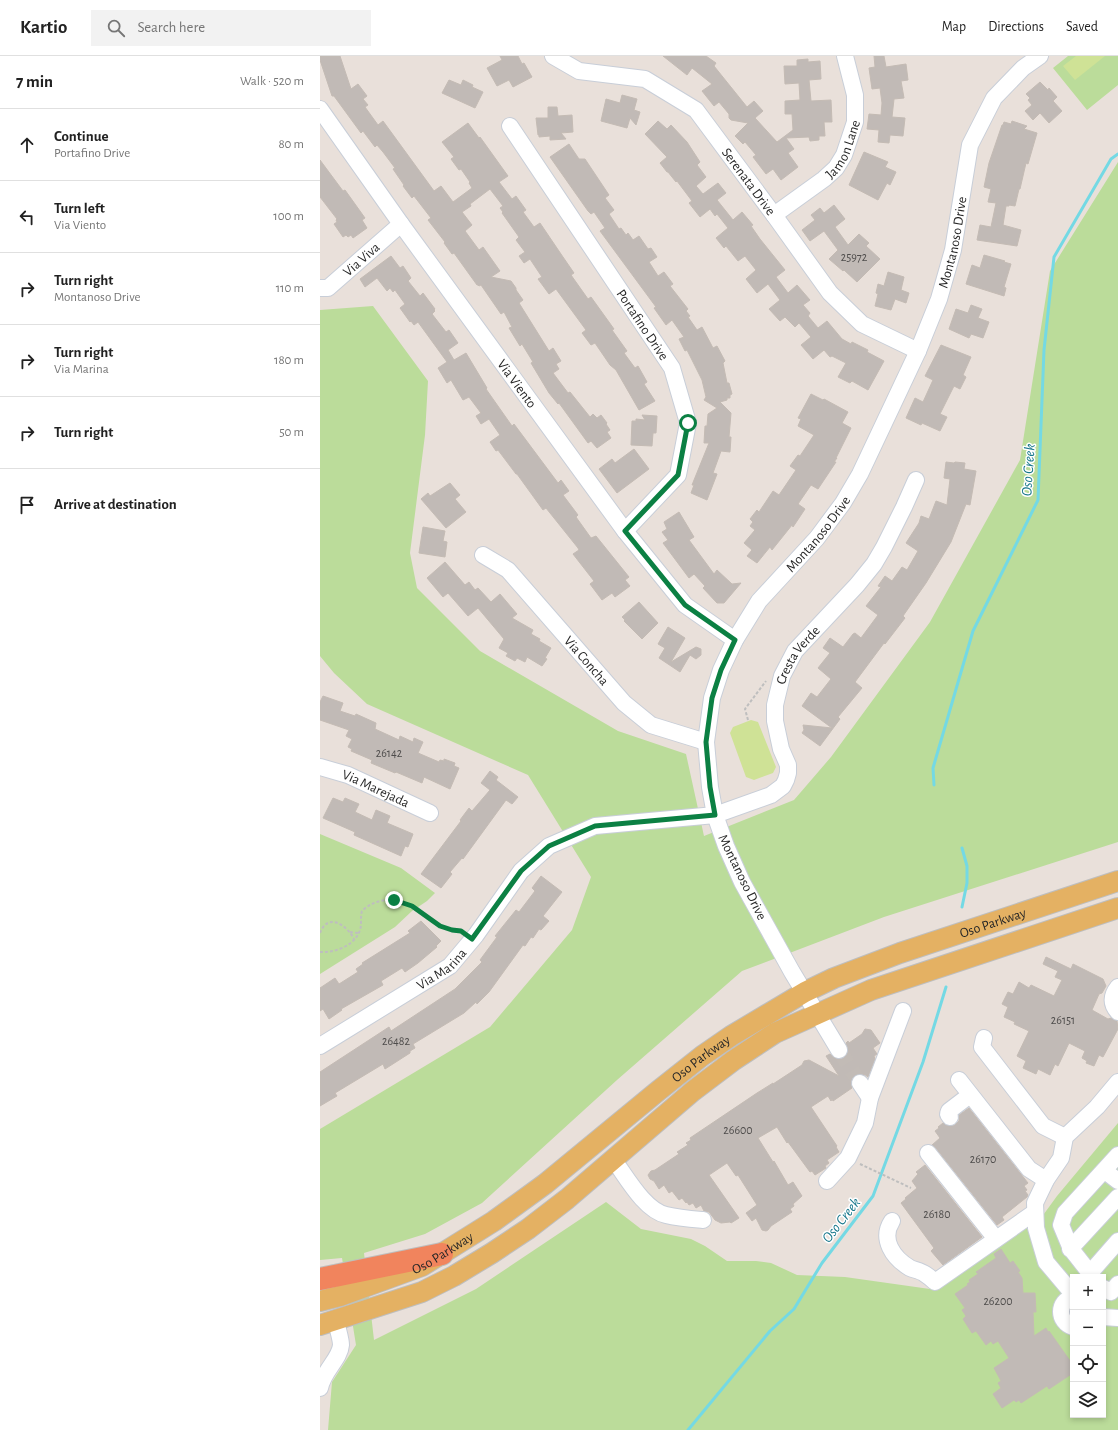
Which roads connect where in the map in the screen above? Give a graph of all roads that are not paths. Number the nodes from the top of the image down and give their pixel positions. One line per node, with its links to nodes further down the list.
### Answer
1 (553, 56): 6 (street, Serenata Drive)
2 (845, 56): 6 (street, Jamon Lane)
3 (1040, 56): 9 (street, Montanoso Drive)
4 (320, 109): 7 (street, Via Viento)
5 (510, 126): 11 (street, Portafino Drive)
6 (774, 215): 9 (street, Serenata Drive)
7 (401, 224): 8 (street, Via Viva); 11 (street, Via Viento)
8 (320, 288)
9 (918, 351): 13 (street, Montanoso Drive)
10 (916, 480): 17 (street, Cresta Verde)
11 (625, 531): 13 (street, Via Viento)
12 (483, 556): 14 (street, Via Concha)
13 (735, 640): 14 (street, Montanoso Drive)
14 (706, 742): 17 (street, Montanoso Drive)
15 (320, 767): 16 (street, Via Marejada)
16 (430, 813)
17 (715, 815): 21 (street, Montanoso Drive); 26 (street, Via Marina)
18 (1118, 881): 21 (main road, Oso Parkway)
19 (1118, 908): 24 (main road, Oso Parkway)
20 (1118, 987): 23 (street)
21 (805, 992): 24 (street, Montanoso Drive); 49 (main road, Oso Parkway)
22 (903, 1011): 32 (street)
23 (1118, 1012)
24 (816, 1014): 27 (street, Montanoso Drive); 37 (main road, Oso Parkway)
25 (984, 1038): 34 (street)
26 (320, 1046)
27 (838, 1050)
28 (959, 1080): 31 (street)
29 (1118, 1082): 34 (street)
30 (860, 1083): 32 (street)
31 (970, 1095): 33 (street); 39 (street)
32 (870, 1098): 40 (street)
33 (950, 1117)
34 (1065, 1137): 39 (street)
35 (928, 1153): 46 (street)
36 (1118, 1155): 38 (street)
37 (614, 1159): 44 (street); 61 (main road, Oso Parkway)
38 (1105, 1170): 41 (street); 48 (street)
39 (1046, 1180): 43 (street)
40 (827, 1181)
41 (1118, 1181)
42 (1118, 1197): 48 (street)
43 (1035, 1212): 46 (street); 55 (street)
44 (703, 1220)
45 (892, 1221): 46 (street)
46 (996, 1239)
47 (1118, 1241): 51 (street)
48 (1070, 1249): 50 (street)
49 (442, 1254): 52 (highway); 56 (main road, Oso Parkway)
50 (1091, 1274)
51 (1093, 1274)
52 (320, 1279)
53 (1118, 1284): 54 (street)
54 (1106, 1290)
55 (1070, 1291)
56 (340, 1296): 58 (main road, Oso Parkway); 61 (main road)
57 (1070, 1297): 62 (street)
58 (320, 1301)
59 (1106, 1317): 60 (street)
60 (1118, 1318)
61 (328, 1323): 63 (street)
62 (1070, 1325)
63 (320, 1388)

